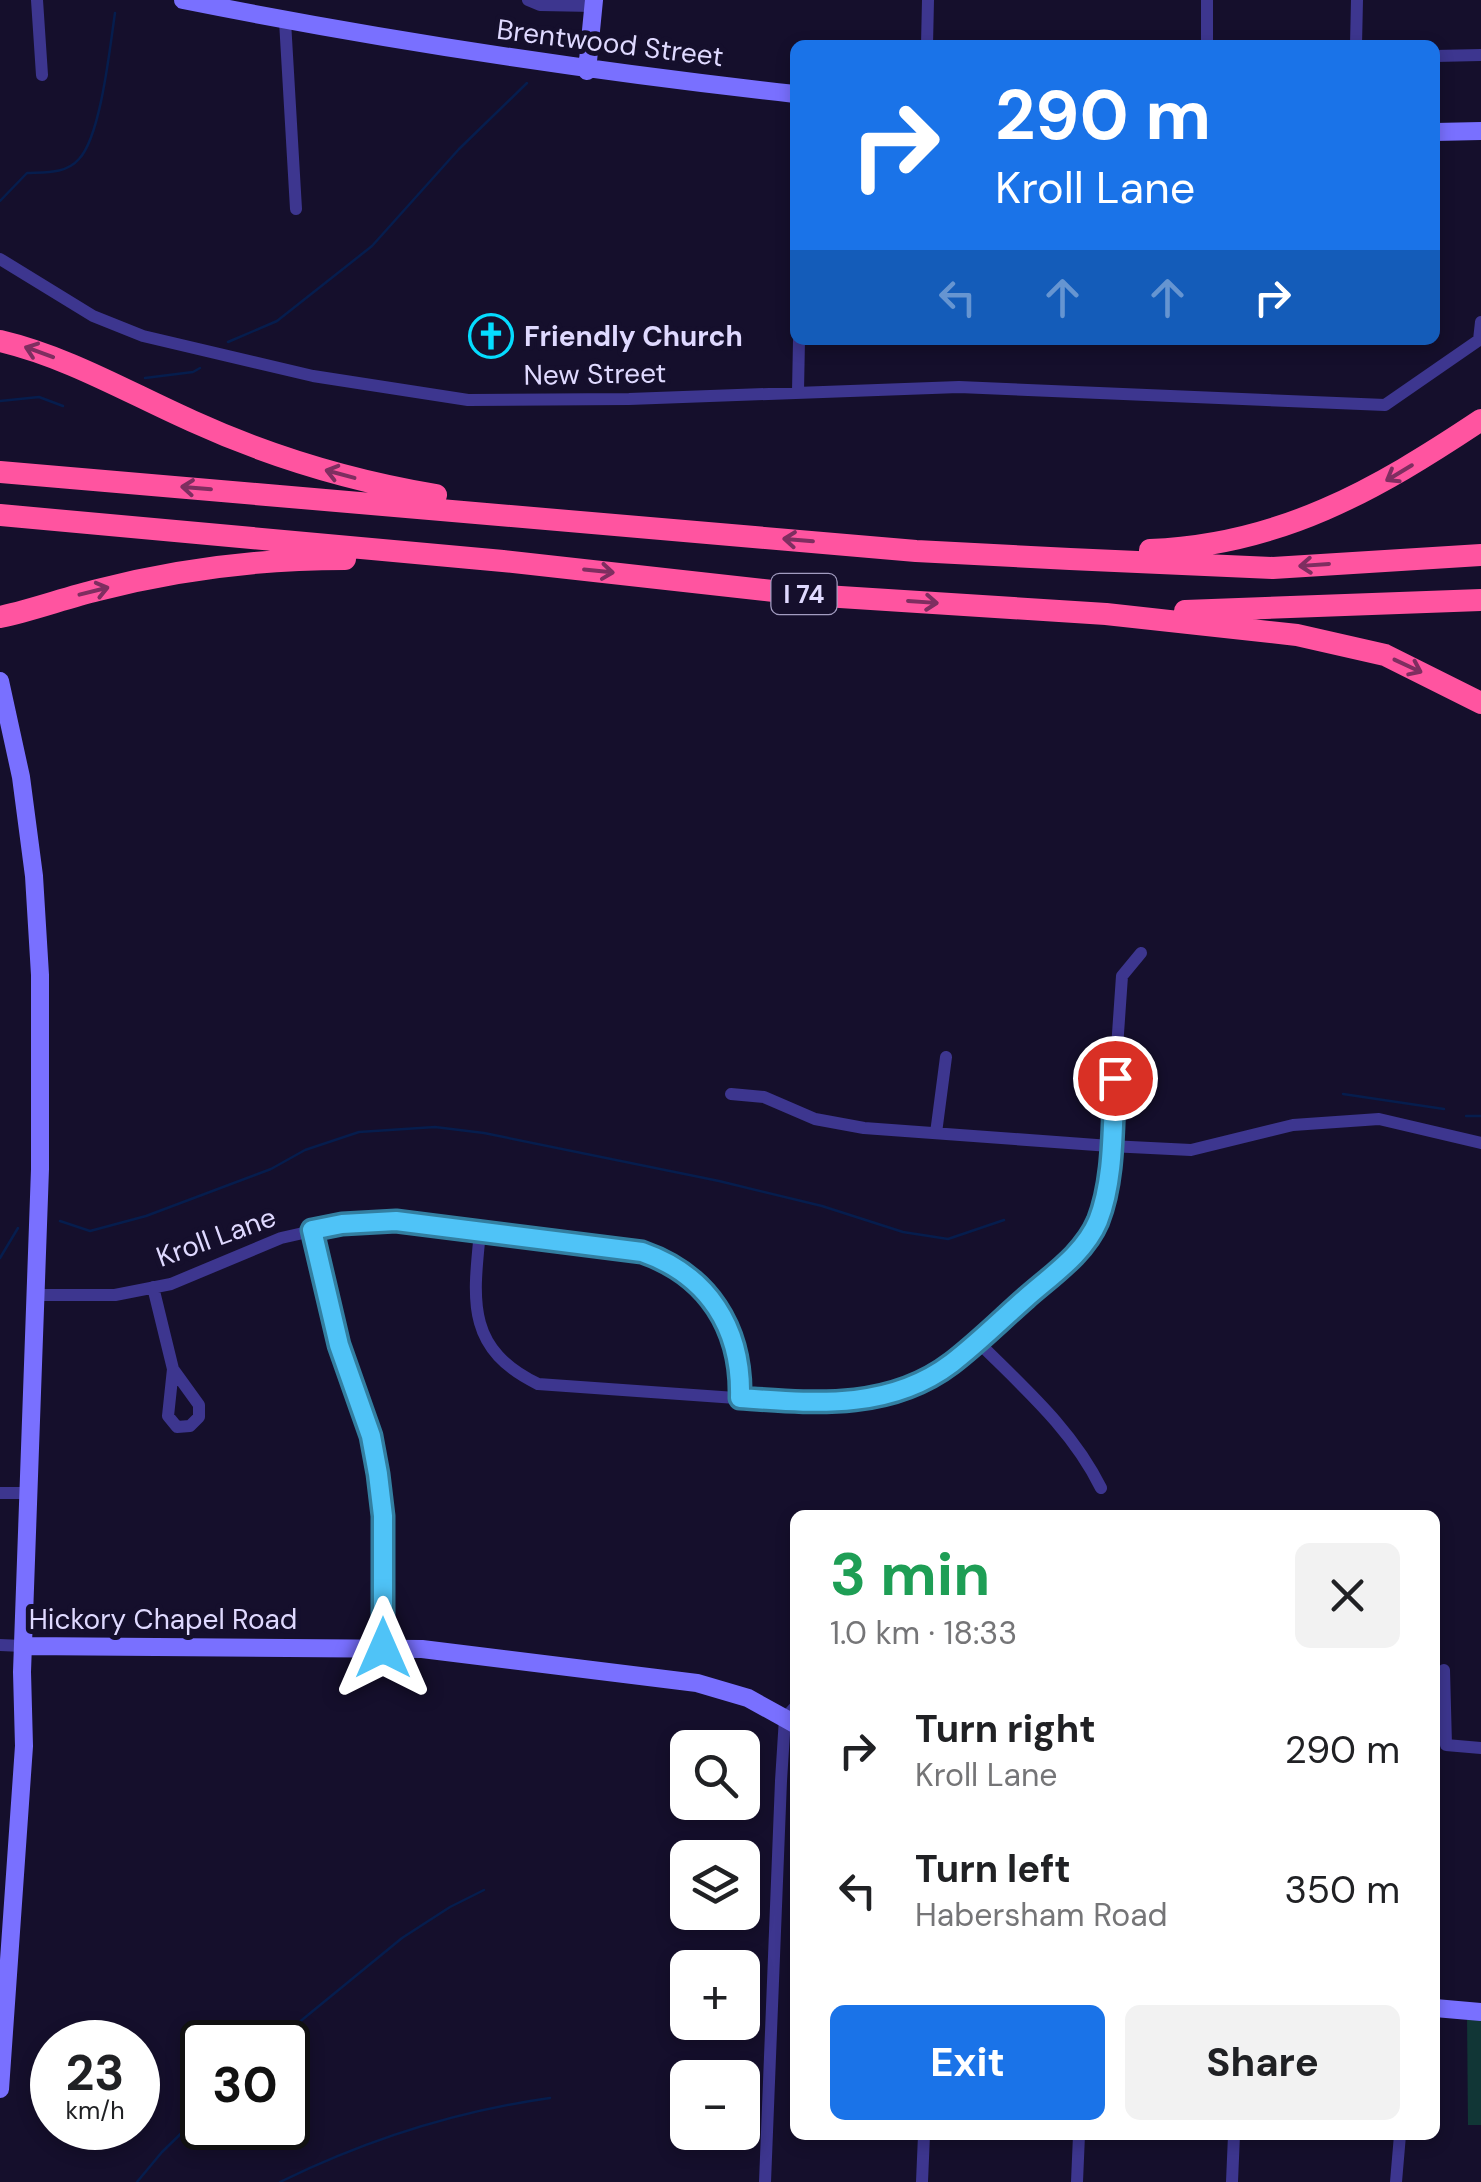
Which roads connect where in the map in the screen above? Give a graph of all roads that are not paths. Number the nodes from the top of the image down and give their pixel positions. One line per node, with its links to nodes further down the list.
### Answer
1 (37, 0): 15 (street)
2 (183, 0): 8 (street, Brentwood Street)
3 (528, 0): 7 (street)
4 (928, 0): 9 (street)
5 (1207, 0): 10 (street)
6 (1357, 0): 11 (street)
7 (594, 3): 14 (street)
8 (285, 20): 14 (street, Brentwood Street); 19 (street)
9 (927, 40)
10 (1207, 40)
11 (1356, 40)
12 (1481, 55): 13 (street)
13 (1440, 56)
14 (588, 70): 16 (street, Brentwood Street)
15 (42, 75)
16 (790, 93)
17 (1440, 132): 18 (street)
18 (1481, 132)
19 (296, 209)
20 (0, 259): 24 (street, New Street)
21 (1481, 322): 24 (street, New Street)
22 (0, 341): 28 (highway, one-way to 22)
23 (799, 345): 24 (street)
24 (798, 391)
25 (1481, 420): 31 (highway, one-way to 31)
26 (0, 472): 28 (highway, I 74, one-way to 26)
27 (0, 515): 30 (highway, I 74)
28 (572, 519): 31 (highway, I 74, one-way to 28)
29 (1481, 555): 31 (highway, I 74, one-way to 31)
30 (502, 560): 33 (highway, I 74, one-way to 33); 34 (highway, one-way to 30)
31 (1070, 560)
32 (1481, 600): 33 (highway, I 74)
33 (1106, 614): 36 (highway, one-way to 36)
34 (0, 617)
35 (0, 681): 46 (street)
36 (1481, 702)
37 (1141, 952): 42 (street)
38 (946, 1057): 40 (street)
39 (731, 1094): 40 (street)
40 (936, 1133): 42 (street)
41 (1481, 1143): 42 (street)
42 (1110, 1146): 47 (street)
43 (312, 1230): 44 (street, Kroll Lane); 45 (street, Kroll Lane); 55 (street)
44 (480, 1232): 49 (street, Kroll Lane); 49 (street)
45 (153, 1287): 46 (street, Kroll Lane); 48 (street)
46 (33, 1295): 52 (street)
47 (978, 1341): 49 (street); 50 (street)
48 (174, 1369)
49 (740, 1398)
50 (1101, 1488)
51 (0, 1493): 52 (street)
52 (28, 1493): 54 (street)
53 (0, 1645): 54 (street, Hickory Chapel Road)
54 (23, 1646): 55 (street, Hickory Chapel Road); 61 (street)
55 (383, 1648): 57 (street, Hickory Chapel Road)
56 (1444, 1670): 59 (street)
57 (790, 1715)
58 (1481, 1748): 59 (street)
59 (1441, 1749)
60 (790, 1751): 69 (street)
61 (6, 1921): 64 (street)
62 (1440, 2008): 63 (street)
63 (1481, 2012)
64 (0, 2089)
65 (924, 2140): 70 (street)
66 (1079, 2140): 71 (street)
67 (1234, 2140): 72 (street)
68 (1400, 2140): 73 (street)
69 (765, 2182)
70 (922, 2182)
71 (1077, 2182)
72 (1232, 2182)
73 (1396, 2182)

